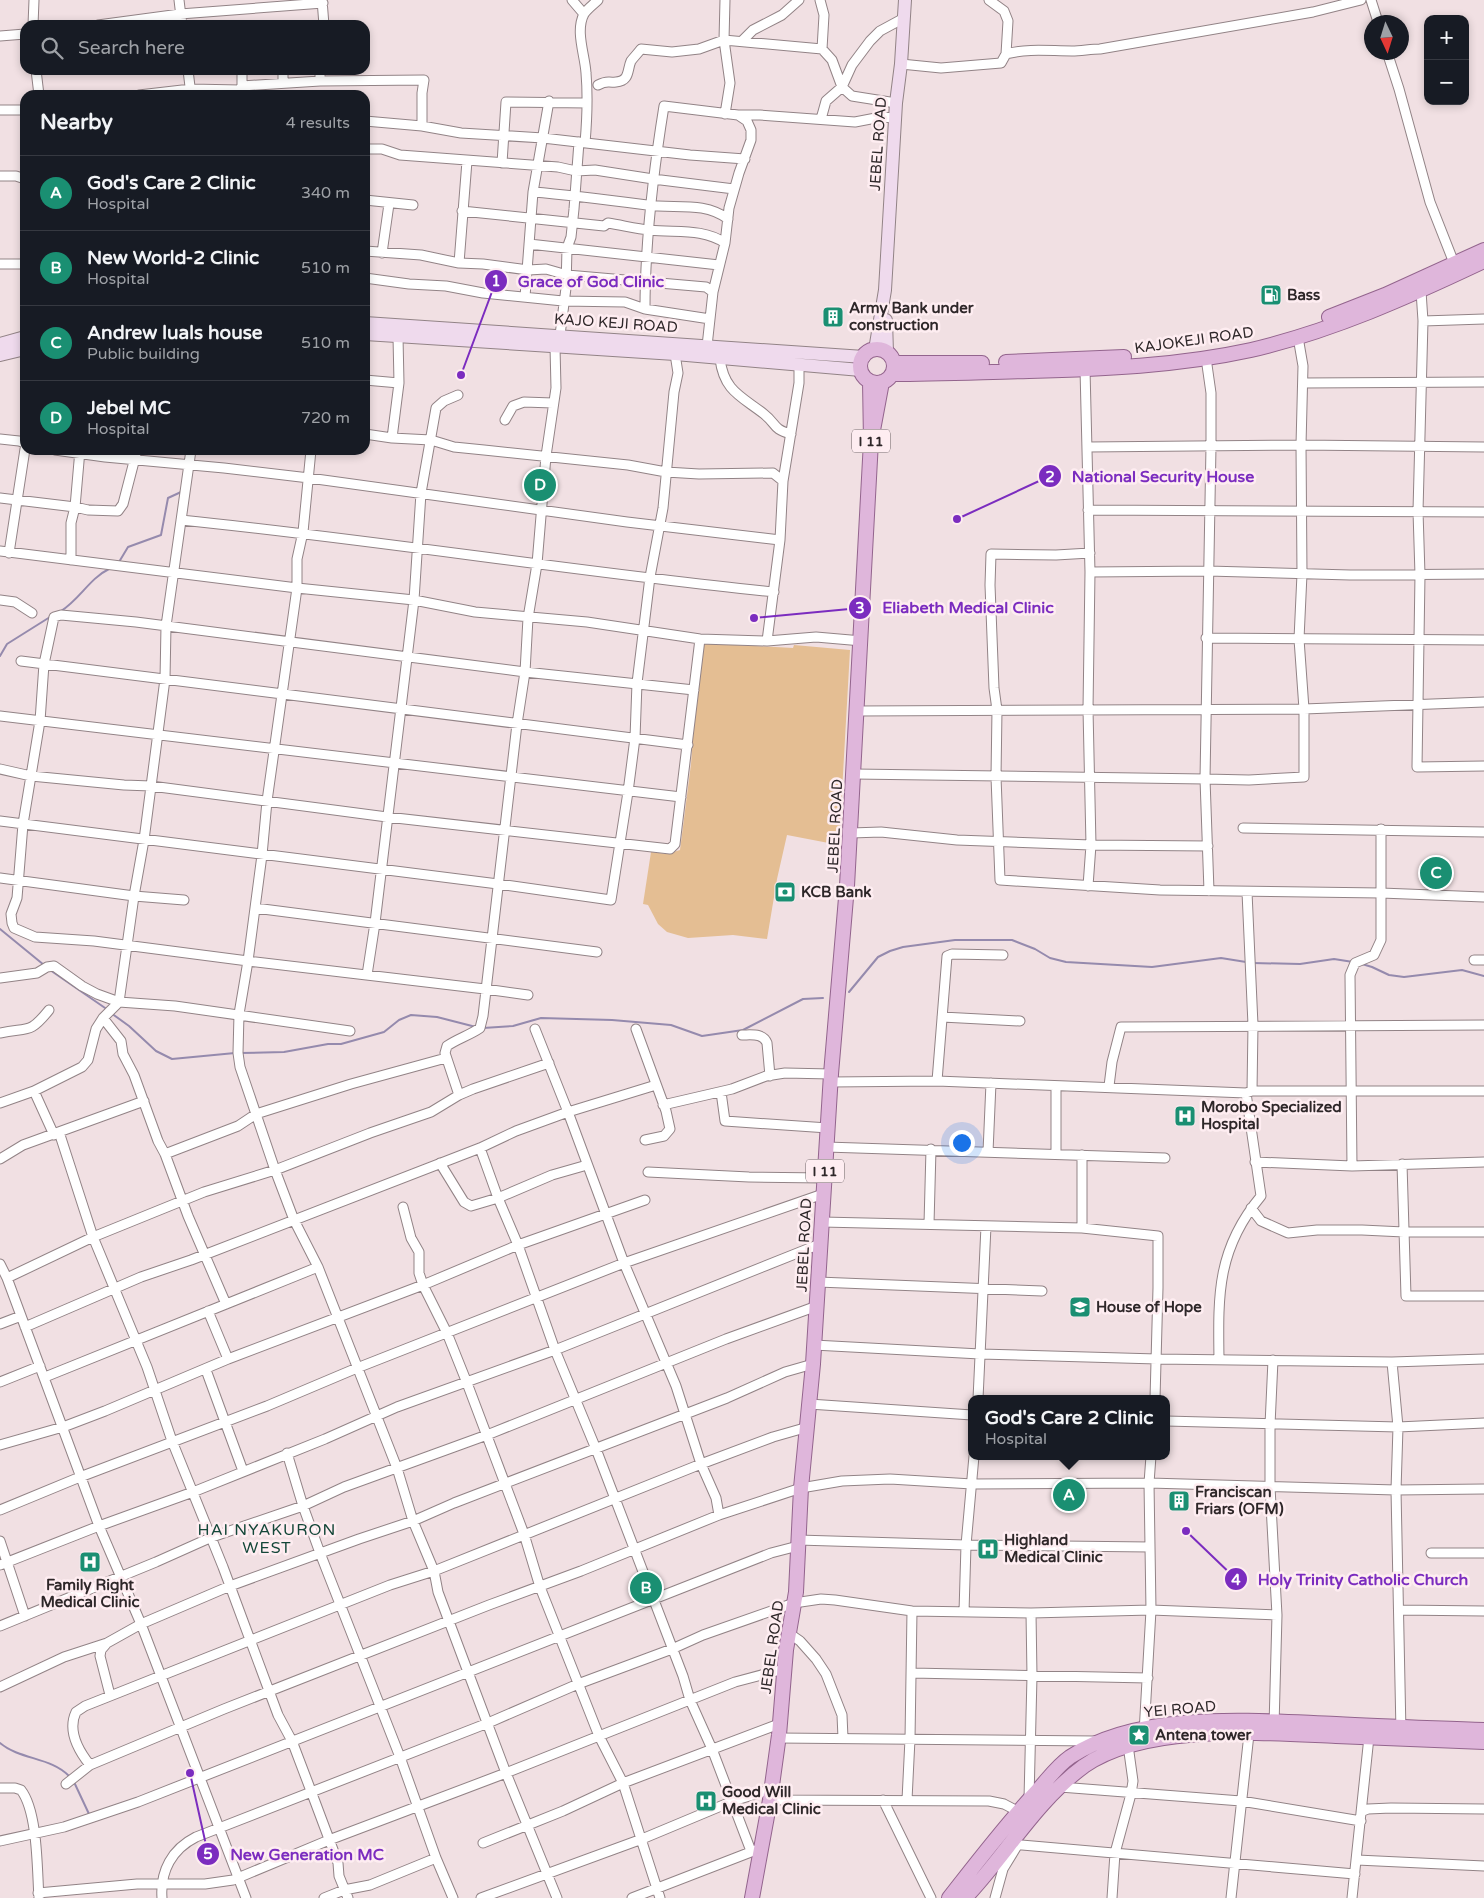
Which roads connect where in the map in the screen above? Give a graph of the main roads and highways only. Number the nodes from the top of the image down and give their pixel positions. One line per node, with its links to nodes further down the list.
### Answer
1 (906, 0): 11 (main road, JEBEL ROAD)
2 (1484, 250): 11 (main road, KAJOKEJI ROAD)
3 (1484, 261): 11 (main road, KAJOKEJI ROAD)
4 (370, 323): 7 (main road, KAJO KEJI ROAD)
5 (370, 334): 7 (main road, KAJO KEJI ROAD)
6 (20, 338): 8 (main road)
7 (558, 341): 11 (main road, KAJO KEJI ROAD); 11 (main road, KAJO KEJI ROAD)
8 (0, 344)
9 (20, 349): 10 (main road)
10 (0, 355)
11 (878, 366): 18 (main road, JEBEL ROAD / I 11)
12 (1274, 1728): 14 (main road, YEI ROAD); 14 (main road, YEI ROAD); 15 (main road, YEI ROAD); 15 (main road, YEI ROAD)
13 (1484, 1730): 14 (main road, YEI ROAD)
14 (1401, 1733): 16 (main road, YEI ROAD)
15 (1144, 1734): 17 (main road, YEI ROAD); 17 (main road, YEI ROAD)
16 (1484, 1742)
17 (1024, 1814): 19 (main road, YEI ROAD); 20 (main road, YEI ROAD)
18 (752, 1898)
19 (949, 1898)
20 (965, 1898)

